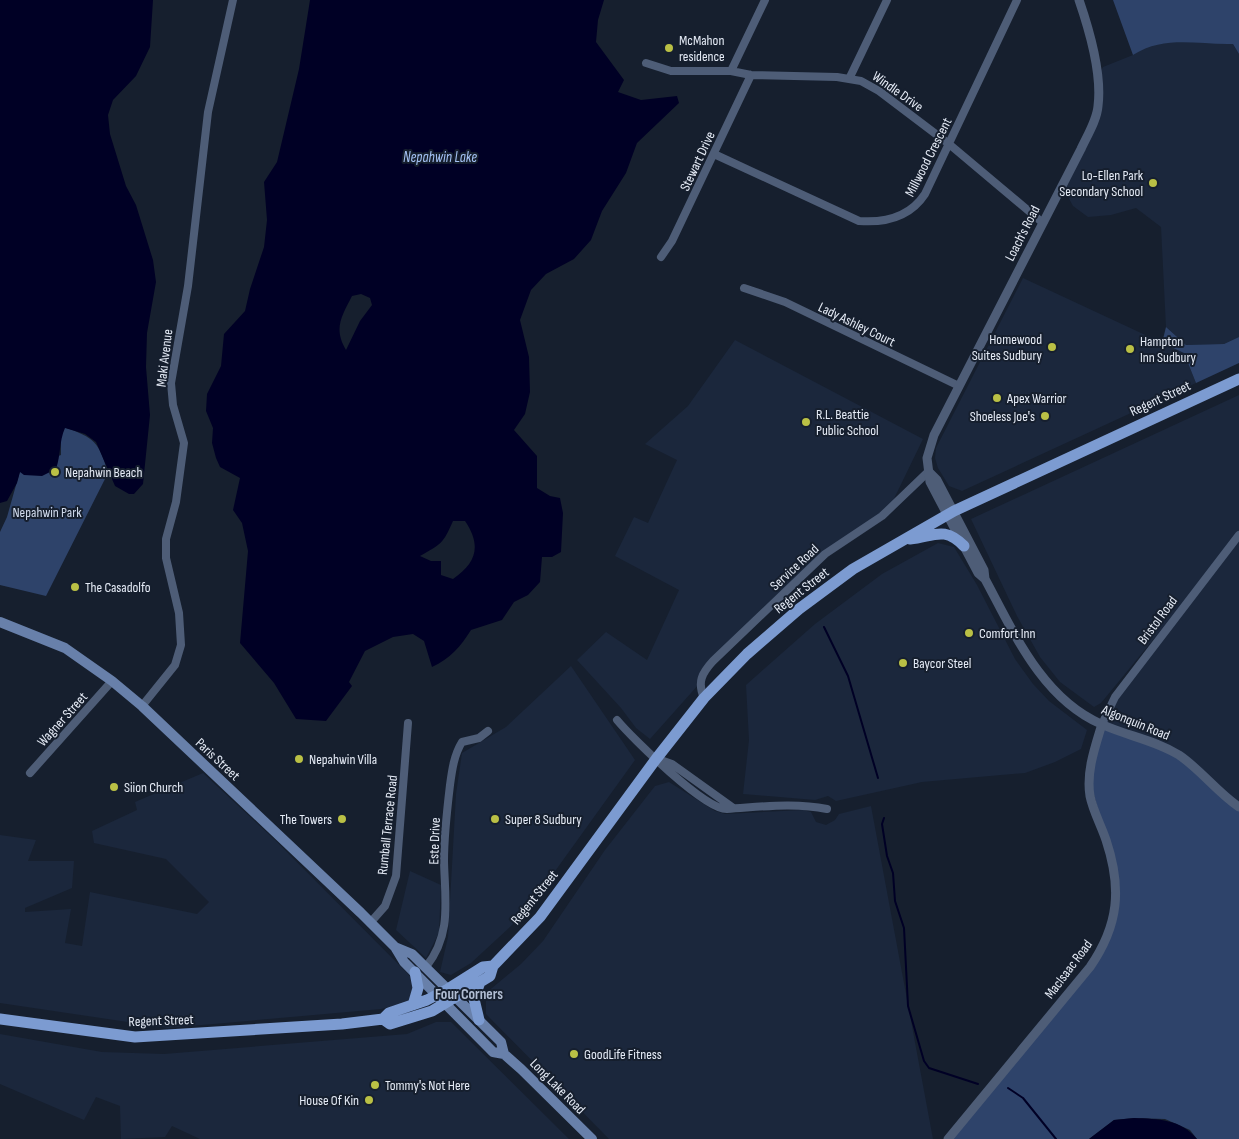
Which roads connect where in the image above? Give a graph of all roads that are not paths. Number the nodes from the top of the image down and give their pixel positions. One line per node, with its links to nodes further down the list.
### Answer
1 (233, 0): 26 (street, Maki Avenue)
2 (766, 0): 7 (street)
3 (887, 0): 9 (street)
4 (1017, 0): 10 (street, Millwood Crescent)
5 (1079, 0): 12 (street, Loach's Road)
6 (646, 63): 7 (street, Windle Drive)
7 (731, 71): 8 (street, Windle Drive)
8 (751, 75): 9 (street, Windle Drive); 11 (street, Stewart Drive)
9 (850, 78): 10 (street, Windle Drive)
10 (949, 144): 11 (street, Millwood Crescent); 12 (street, Windle Drive)
11 (714, 154): 13 (street, Stewart Drive)
12 (1043, 223): 16 (street, Loach's Road)
13 (661, 257)
14 (744, 288): 16 (street, Lady Ashley Court)
15 (1239, 379): 18 (main road, Regent Street)
16 (959, 386): 17 (street, Loach's Road)
17 (929, 471): 18 (street); 25 (street, Service Road)
18 (950, 513): 20 (main road, Regent Street); 21 (street, Algonquin Road); 22 (street, Algonquin Road)
19 (1239, 536): 29 (street, Bristol Road)
20 (904, 540): 21 (main road); 25 (main road, Regent Street)
21 (964, 546): 22 (street, Algonquin Road)
22 (986, 579): 29 (street, Algonquin Road)
23 (0, 622): 24 (main road, Paris Street)
24 (112, 681): 26 (main road, Paris Street); 32 (street, Wagner Street)
25 (704, 698): 31 (main road, Regent Street)
26 (142, 706): 35 (main road, Paris Street)
27 (616, 720): 31 (street)
28 (408, 722): 35 (street, Rumball Terrace Road)
29 (1102, 724): 33 (street, Algonquin Road); 50 (street, MacIsaac Road)
30 (488, 731): 38 (street, Este Drive)
31 (656, 759): 34 (street); 37 (main road, Regent Street)
32 (30, 773)
33 (1239, 807)
34 (827, 809)
35 (370, 922): 36 (main road, Paris Street)
36 (395, 947): 38 (main road, Paris Street); 39 (main road, Paris Street)
37 (493, 966): 40 (main road, Regent Street); 41 (main road, Regent Street)
38 (426, 967): 41 (main road, Paris Street)
39 (414, 972): 42 (main road, Paris Street); 44 (main road)
40 (480, 982): 41 (main road, Regent Street); 47 (main road)
41 (452, 993): 42 (main road, Regent Street); 43 (main road, Regent Street); 47 (main road, Long Lake Road)
42 (437, 995): 43 (main road, Long Lake Road); 44 (main road, Regent Street)
43 (446, 1004): 46 (main road, Regent Street); 48 (main road, Long Lake Road)
44 (413, 1005): 46 (main road, Regent Street)
45 (0, 1019): 46 (main road, Regent Street)
46 (383, 1019)
47 (479, 1020): 48 (main road, Long Lake Road)
48 (504, 1054): 49 (main road, Long Lake Road)
49 (592, 1139)
50 (948, 1139)

